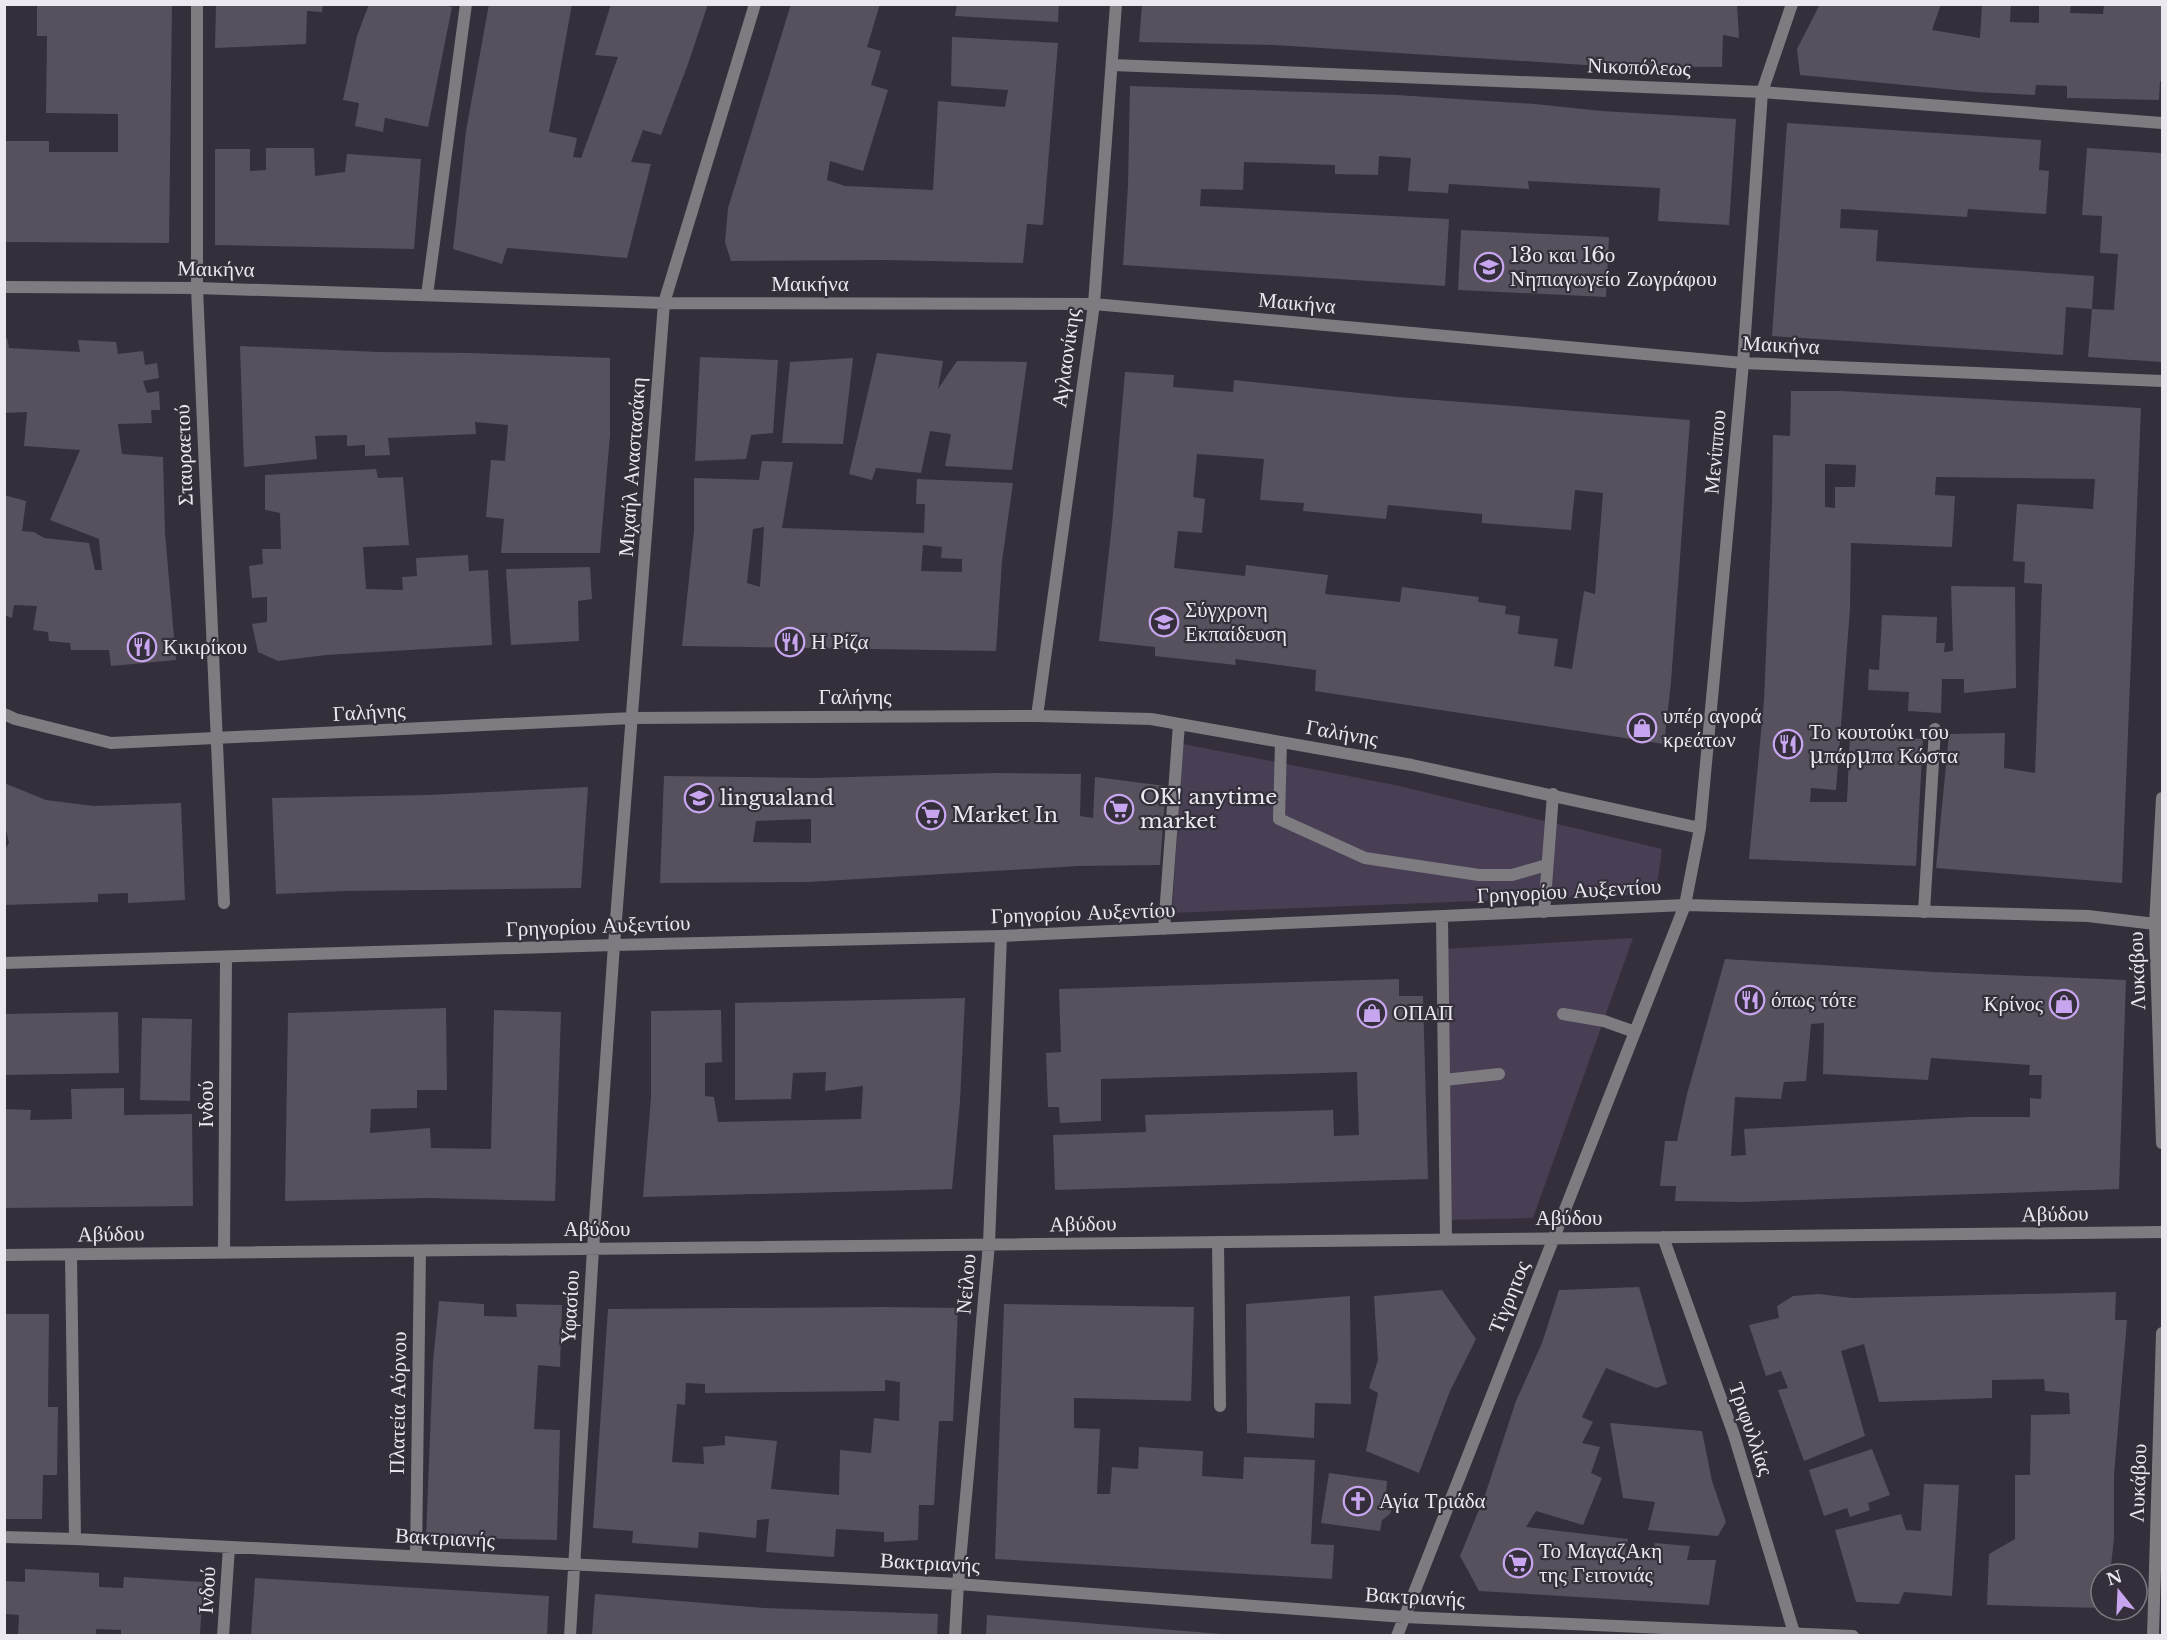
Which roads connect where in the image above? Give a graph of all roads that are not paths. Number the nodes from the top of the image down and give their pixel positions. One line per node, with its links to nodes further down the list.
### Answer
1 (197, 4): 10 (street, Σταυραετού)
2 (466, 4): 11 (street)
3 (755, 4): 12 (street, Μιχαήλ Αναστασάκη)
4 (1116, 4): 6 (street, Αγλαονίκης)
5 (1792, 4): 7 (street, Μενίππου)
6 (1113, 65): 7 (street, Νικοπόλεως); 13 (street, Αγλαονίκης)
7 (1762, 92): 8 (street, Νικοπόλεως); 14 (street, Μενίππου)
8 (2163, 123)
9 (4, 286): 10 (street, Μαικήνα)
10 (197, 288): 11 (street, Μαικήνα); 21 (street, Σταυραετού)
11 (427, 295): 12 (street, Μαικήνα)
12 (664, 303): 13 (street, Μαικήνα); 18 (street, Μιχαήλ Αναστασάκη)
13 (1094, 304): 14 (street, Μαικήνα); 17 (street, Αγλαονίκης)
14 (1743, 363): 15 (street, Μαικήνα); 25 (street, Μενίππου)
15 (2163, 381)
16 (4, 714): 21 (street, Γαλήνης)
17 (1037, 716): 18 (street, Γαλήνης); 19 (street, Γαλήνης)
18 (632, 718): 21 (street, Γαλήνης); 35 (street, Μιχαήλ Αναστασάκη)
19 (1179, 724): 22 (street, Γαλήνης); 33 (street)
20 (1935, 729): 30 (street)
21 (216, 739): 27 (street, Σταυραετού)
22 (1281, 742): 23 (street, Γαλήνης); 26 (street)
23 (1553, 794): 25 (street, Γαλήνης); 26 (street)
24 (2163, 798): 32 (street, Λυκάβου)
25 (1700, 828): 28 (street, Μενίππου)
26 (1547, 865): 29 (street)
27 (224, 903)
28 (1685, 905): 29 (street, Γρηγορίου Αυξεντίου); 30 (street, Γρηγορίου Αυξεντίου); 39 (street, Τίγρητος)
29 (1544, 912): 31 (street, Γρηγορίου Αυξεντίου)
30 (1924, 912): 32 (street, Γρηγορίου Αυξεντίου)
31 (1442, 916): 33 (street, Γρηγορίου Αυξεντίου); 41 (street)
32 (2159, 926): 42 (street, Λυκάβου)
33 (1164, 929): 34 (street, Γρηγορίου Αυξεντίου)
34 (1001, 936): 35 (street, Γρηγορίου Αυξεντίου); 48 (street, Νείλου)
35 (614, 945): 36 (street, Γρηγορίου Αυξεντίου); 49 (street, Υφασίου)
36 (226, 957): 37 (street, Γρηγορίου Αυξεντίου); 51 (street, Ινδού)
37 (4, 963)
38 (1563, 1014): 39 (street)
39 (1635, 1032): 45 (street, Τίγρητος)
40 (1499, 1074): 41 (street)
41 (1444, 1080): 46 (street)
42 (2163, 1143)
43 (2163, 1232): 44 (street, Αβύδου)
44 (1663, 1237): 45 (street, Αβύδου); 63 (street, Τριφυλλίας)
45 (1554, 1238): 46 (street, Αβύδου); 62 (street, Τίγρητος)
46 (1446, 1239): 47 (street, Αβύδου)
47 (1218, 1242): 48 (street, Αβύδου); 55 (street)
48 (989, 1244): 49 (street, Αβύδου); 61 (street, Νείλου)
49 (592, 1249): 50 (street, Αβύδου); 60 (street, Υφασίου)
50 (420, 1251): 51 (street, Αβύδου); 59 (street, Πλατεία Αόρνου)
51 (224, 1252): 52 (street, Αβύδου)
52 (71, 1254): 53 (street, Αβύδου); 57 (street)
53 (4, 1255)
54 (2163, 1332): 69 (street, Λυκάβου)
55 (1220, 1406)
56 (4, 1538): 57 (street, Βακτριανής)
57 (75, 1539): 58 (street, Βακτριανής)
58 (229, 1547): 59 (street, Βακτριανής); 64 (street, Ινδού)
59 (416, 1556): 60 (street, Βακτριανής)
60 (575, 1563): 61 (street, Βακτριανής); 65 (street, Υφασίου)
61 (958, 1584): 62 (street, Βακτριανής); 66 (street, Νείλου)
62 (1404, 1617): 63 (street, Βακτριανής); 67 (street, Τίγρητος)
63 (1795, 1634): 68 (street, Βακτριανής)
64 (223, 1635)
65 (570, 1635)
66 (955, 1635)
67 (1398, 1635)
68 (1853, 1635)
69 (2153, 1635)

